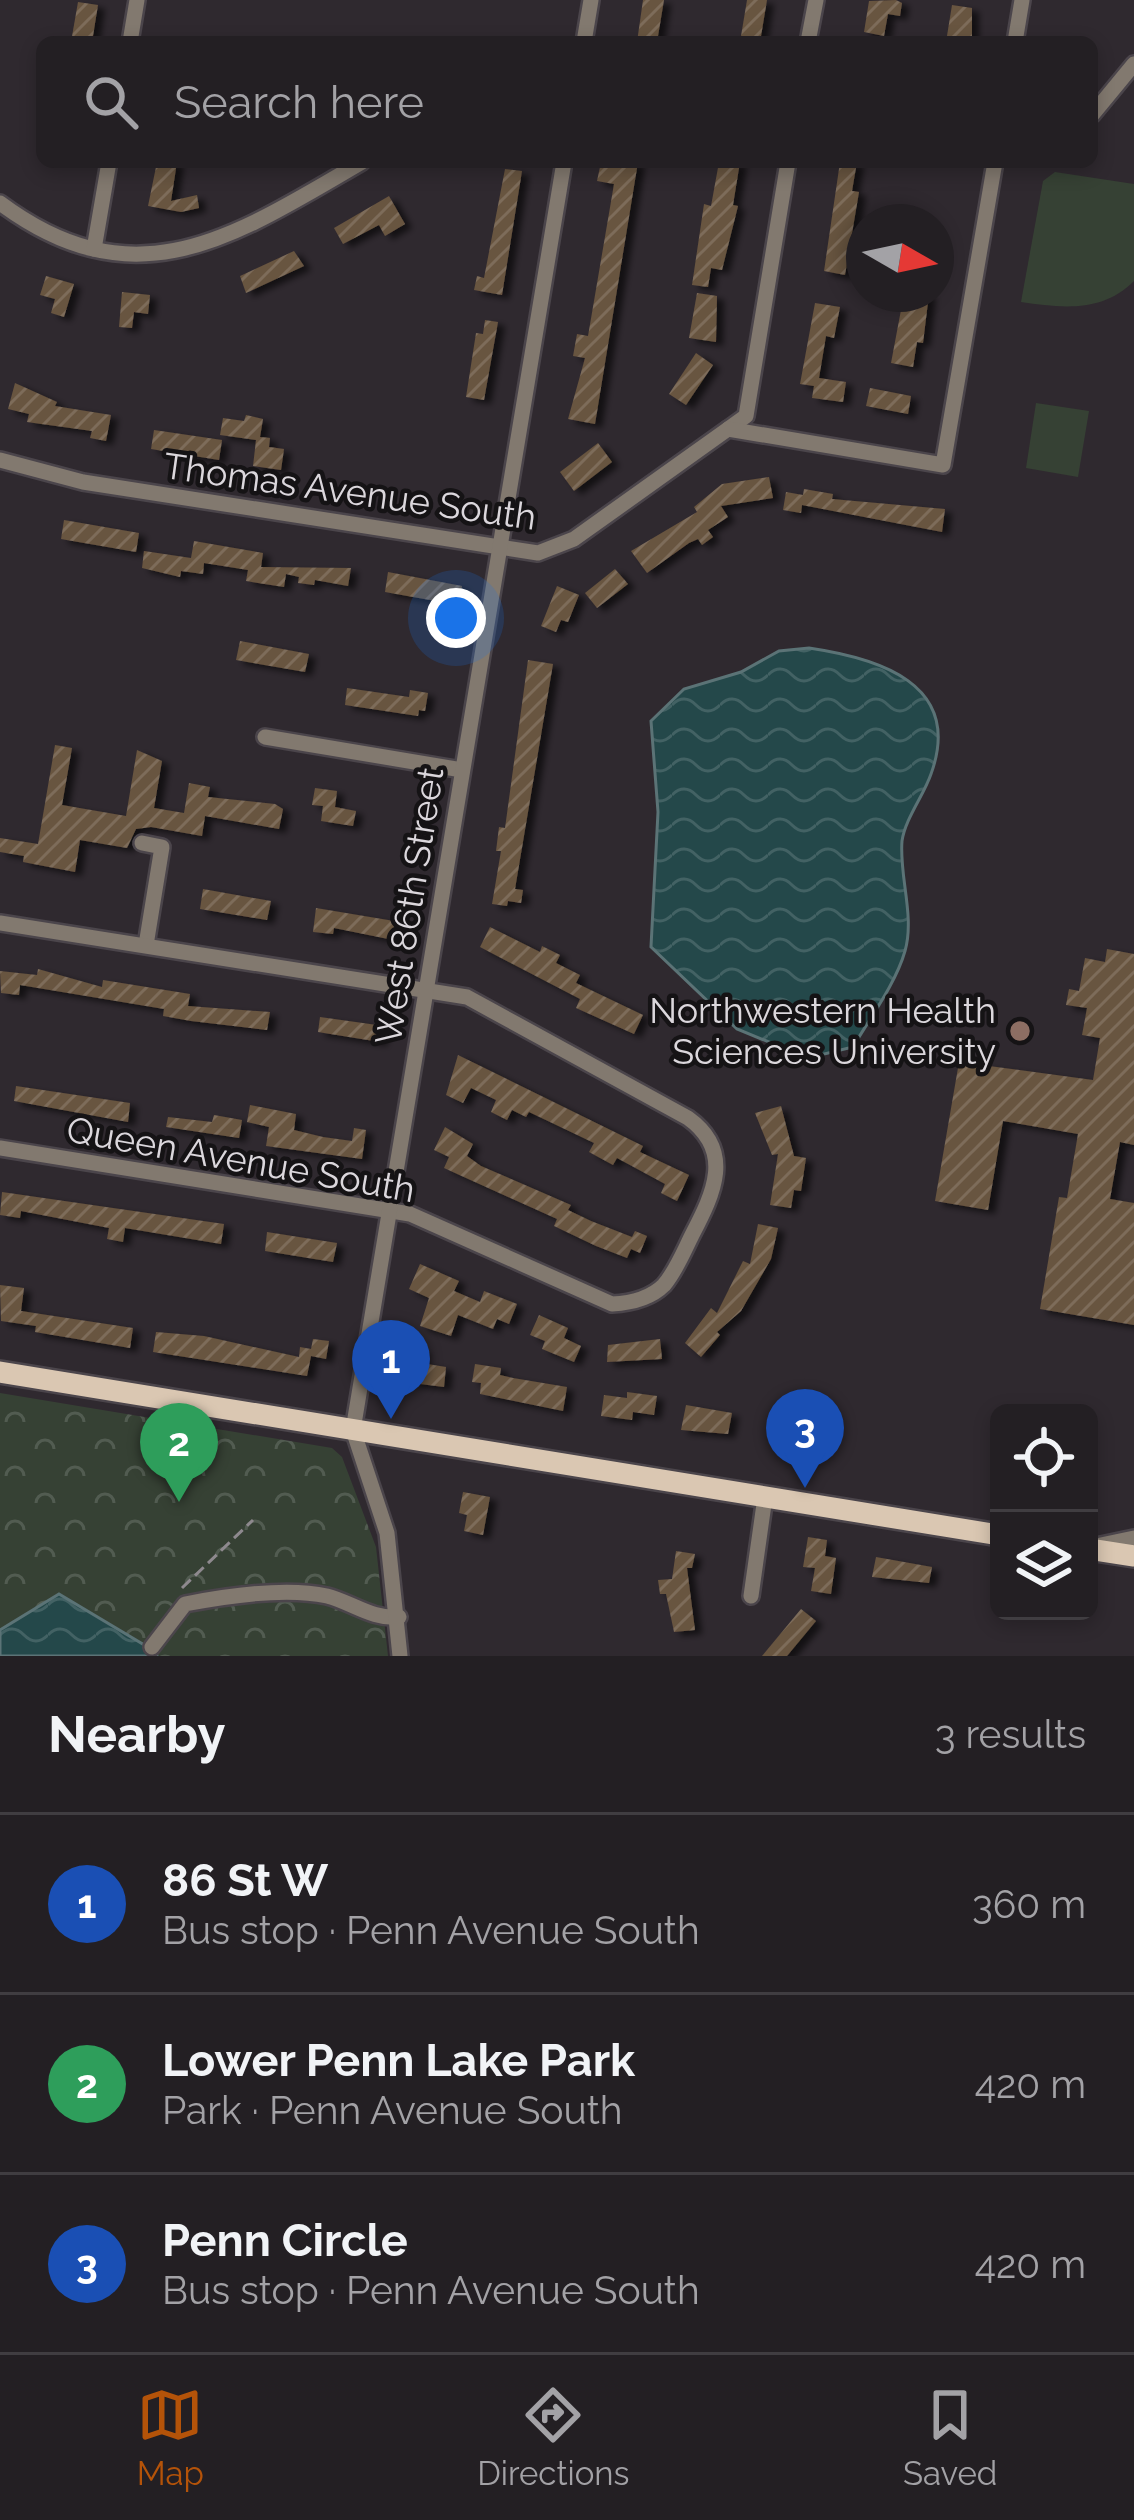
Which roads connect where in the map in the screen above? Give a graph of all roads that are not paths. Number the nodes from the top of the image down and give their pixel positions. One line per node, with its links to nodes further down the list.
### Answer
1 (137, 0): 5 (street)
2 (591, 0): 6 (street)
3 (815, 0): 7 (street)
4 (1022, 0): 8 (street)
5 (131, 36)
6 (585, 36)
7 (809, 36)
8 (1016, 36)
9 (1134, 64): 10 (street)
10 (1098, 109)
11 (108, 168): 17 (street)
12 (351, 168): 17 (street)
13 (563, 168): 20 (street, West 86th Street)
14 (787, 168): 18 (street)
15 (994, 168): 18 (street)
16 (0, 203): 17 (street)
17 (94, 249)
18 (728, 429): 20 (street, Thomas Avenue South)
19 (0, 460): 20 (street, Thomas Avenue South)
20 (499, 549): 22 (street, West 86th Street)
21 (265, 737): 22 (street)
22 (462, 770): 26 (street, West 86th Street)
23 (142, 843): 25 (street)
24 (0, 923): 25 (street, Queen Avenue South)
25 (146, 945): 26 (street, Queen Avenue South)
26 (426, 989): 28 (street, West 86th Street); 28 (street, Queen Avenue South)
27 (0, 1148): 28 (street, Queen Avenue South)
28 (389, 1211): 30 (street, West 86th Street)
29 (0, 1372): 30 (main road)
30 (353, 1430): 31 (main road); 38 (street, West 86th Street)
31 (765, 1497): 32 (main road); 37 (street)
32 (990, 1533)
33 (1134, 1538): 34 (street)
34 (1098, 1546)
35 (1098, 1550): 36 (main road)
36 (1134, 1556)
37 (751, 1596)
38 (398, 1617): 39 (street); 40 (street, West 86th Street)
39 (152, 1647)
40 (400, 1656)

